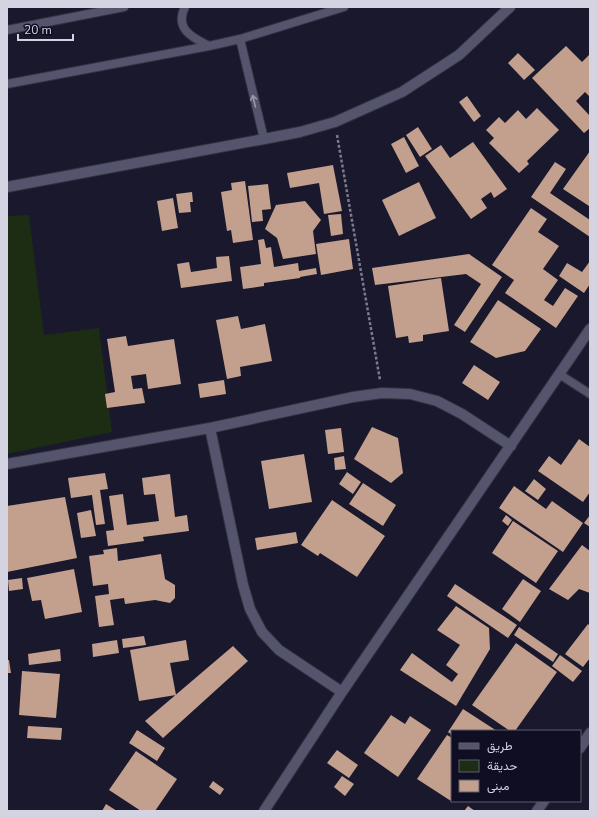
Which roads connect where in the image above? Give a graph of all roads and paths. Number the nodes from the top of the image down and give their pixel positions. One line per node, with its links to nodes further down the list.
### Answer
1 (124, 7): 5 (lane)
2 (185, 7): 7 (lane)
3 (344, 7): 6 (lane)
4 (510, 7): 9 (street)
5 (7, 30)
6 (240, 39): 7 (lane); 10 (lane, one-way to 6)
7 (209, 46): 8 (lane)
8 (7, 84)
9 (335, 122): 10 (street); 14 (path)
10 (264, 139): 11 (street)
11 (7, 187)
12 (590, 329): 13 (street)
13 (559, 374): 15 (lane); 17 (street)
14 (382, 393): 16 (street); 17 (street)
15 (590, 394)
16 (210, 428): 18 (street); 19 (street)
17 (511, 446): 19 (street)
18 (7, 464)
19 (342, 692): 23 (street)
20 (590, 733): 21 (street)
21 (581, 746)
22 (543, 802): 24 (street)
23 (264, 811)
24 (537, 811)

